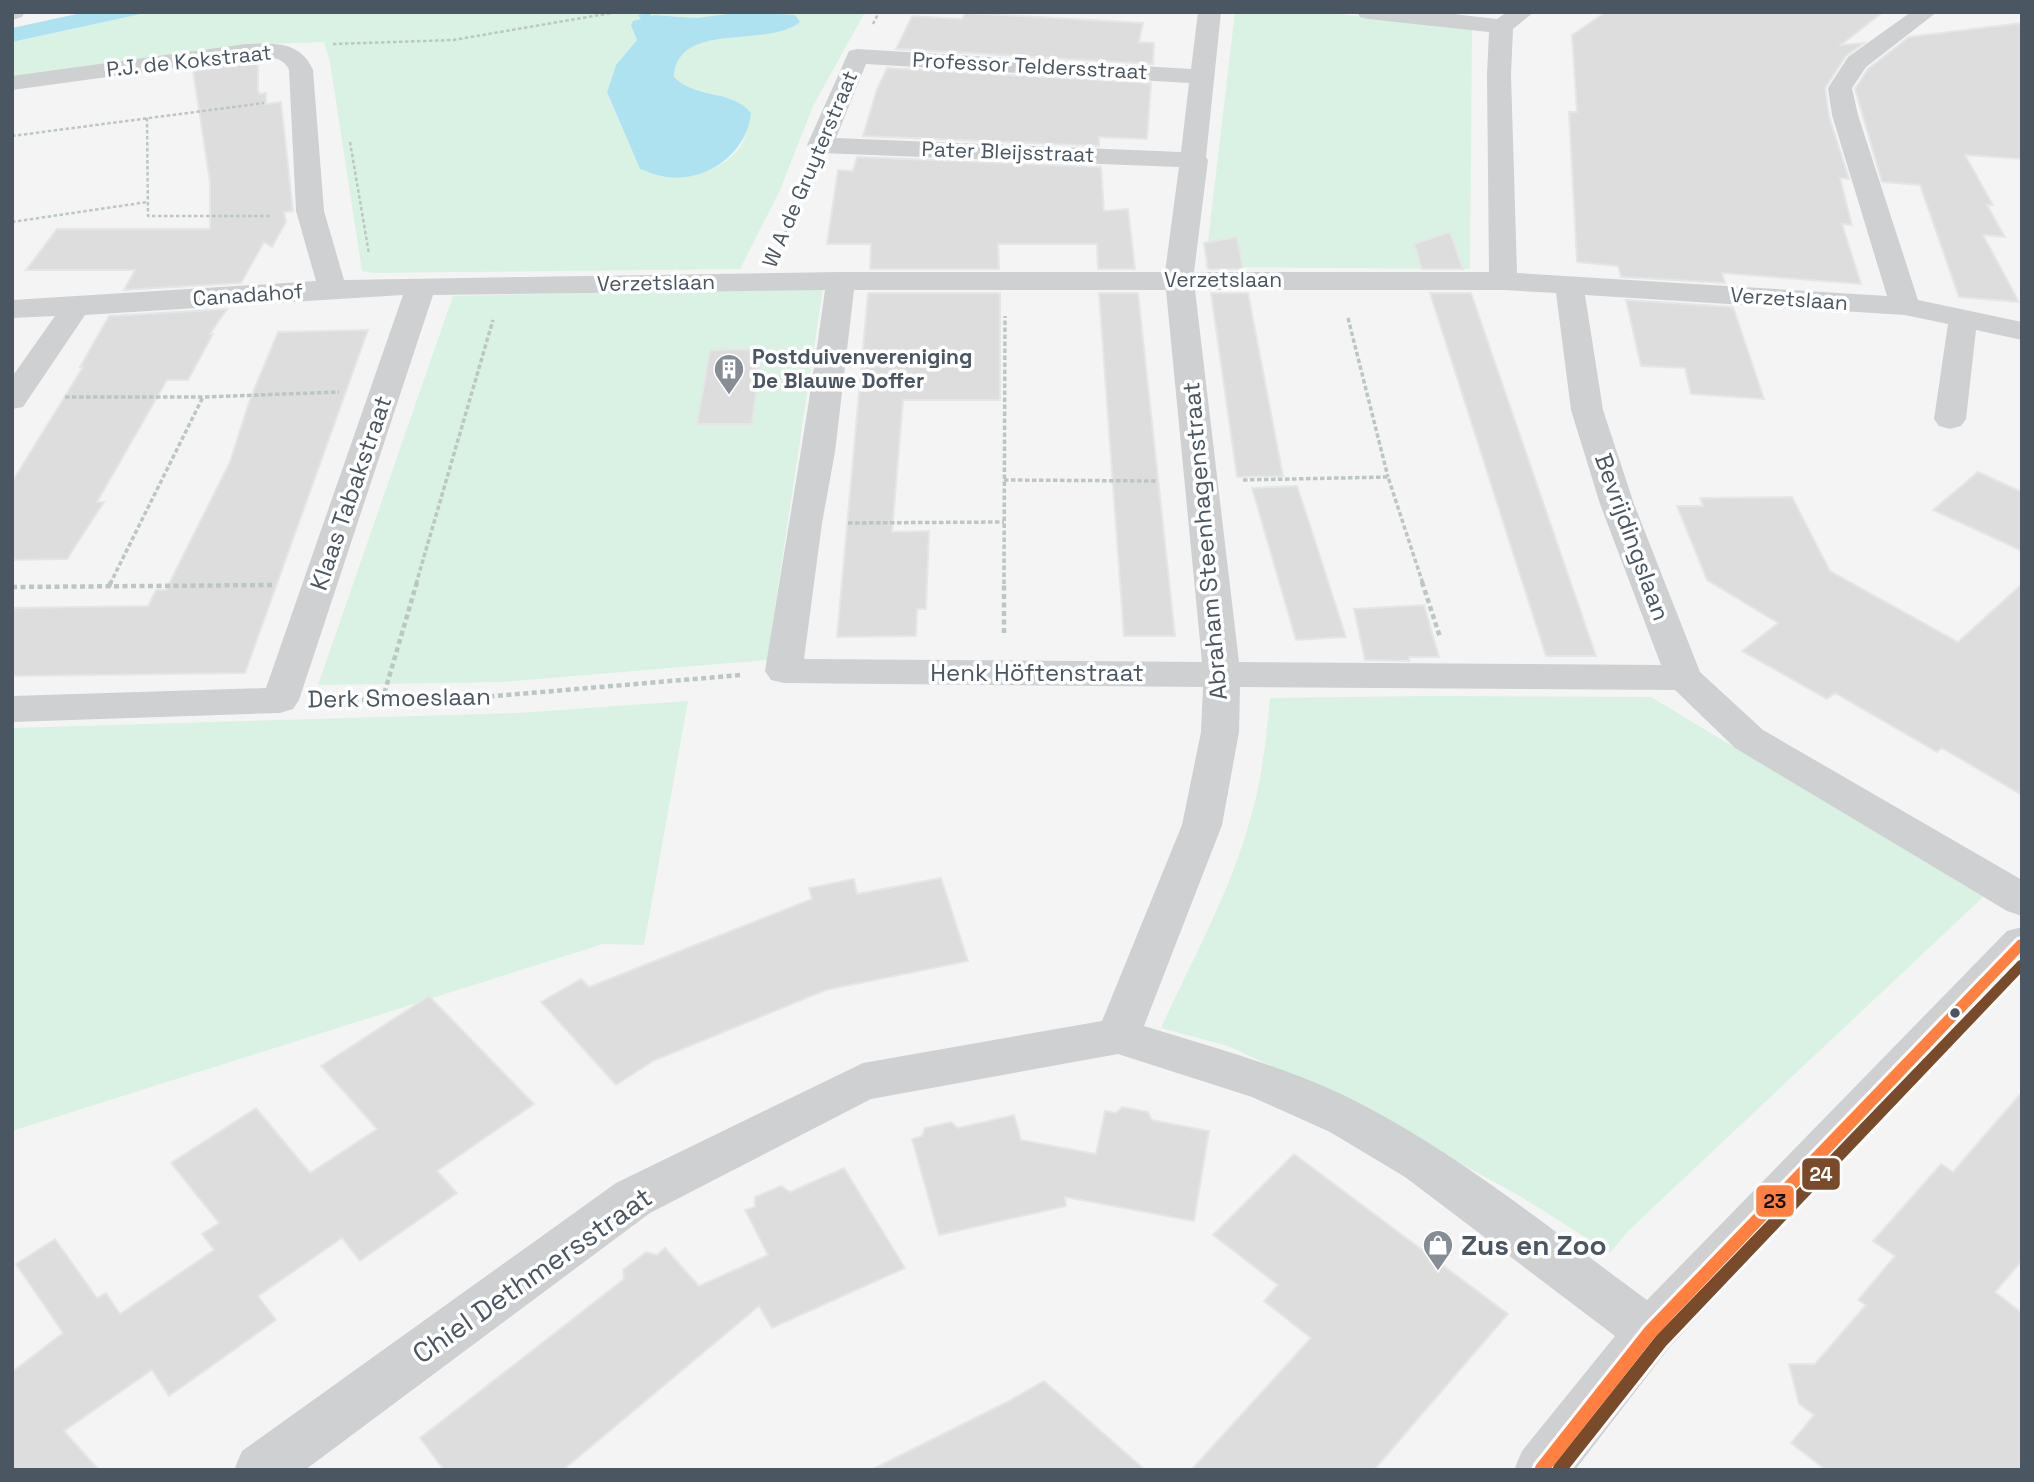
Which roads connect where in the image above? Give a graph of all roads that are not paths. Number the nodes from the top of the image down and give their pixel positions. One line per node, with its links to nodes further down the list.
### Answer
1 (1210, 12): 7 (street, Abraham Steenhagenstraat)
2 (1368, 12): 5 (street)
3 (1523, 12): 5 (street)
4 (1926, 12): 17 (street)
5 (1501, 26): 13 (street)
6 (857, 56): 7 (street, Professor Teldersstraat); 9 (street, W A de Gruyterstraat)
7 (1203, 77): 10 (street, Abraham Steenhagenstraat)
8 (12, 83): 16 (street, P.J. de Kokstraat)
9 (820, 145): 10 (street, Pater Bleijsstraat)
10 (1195, 160): 11 (street, Abraham Steenhagenstraat)
11 (1179, 279): 12 (street, Verzetslaan); 13 (street, Verzetslaan); 24 (street, Abraham Steenhagenstraat)
12 (841, 281): 15 (street, Verzetslaan); 24 (street, Henk Höftenstraat)
13 (1503, 281): 14 (street, Verzetslaan)
14 (1569, 284): 17 (street, Verzetslaan); 25 (street, Bevrijdingslaan)
15 (421, 286): 16 (street, Canadahof); 26 (street, Klaas Tabakstraat)
16 (332, 289): 18 (street, Canadahof)
17 (1905, 306): 20 (street, Verzetslaan)
18 (76, 307): 19 (street, Canadahof); 22 (street)
19 (12, 309)
20 (1963, 319): 21 (street, Verzetslaan); 23 (street)
21 (2022, 331)
22 (16, 389)
23 (1950, 419)
24 (1222, 675): 25 (street, Henk Höftenstraat); 30 (street, Abraham Steenhagenstraat)
25 (1684, 678): 28 (street, Bevrijdingslaan)
26 (280, 700): 27 (street, Derk Smoeslaan)
27 (12, 709)
28 (2022, 900)
29 (2022, 943): 31 (street)
30 (1118, 1036): 31 (street, Chiel Dethmersstraat); 32 (street, Chiel Dethmersstraat)
31 (1650, 1332): 33 (street)
32 (261, 1470)
33 (1541, 1470)

